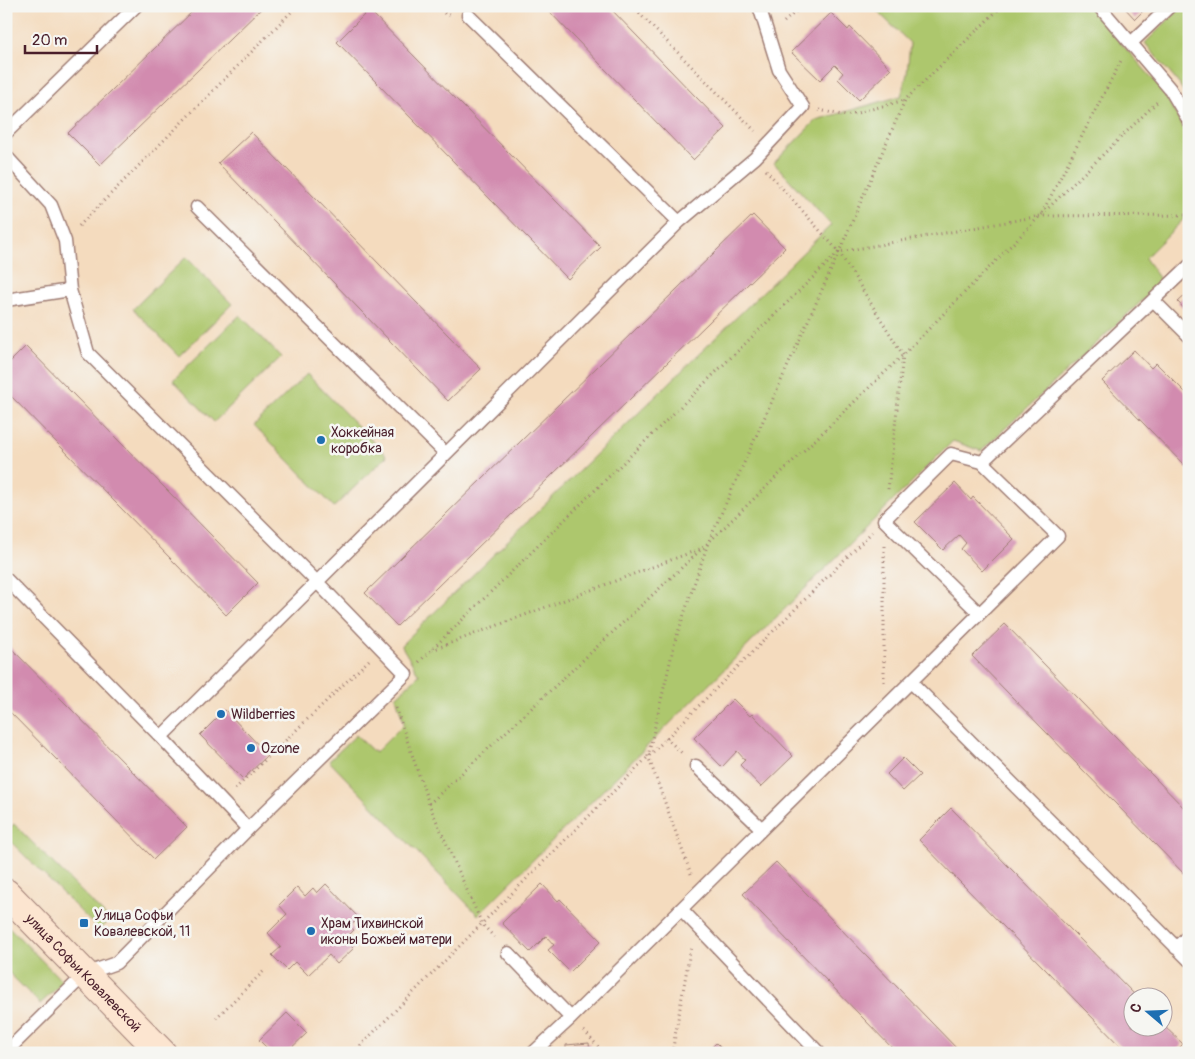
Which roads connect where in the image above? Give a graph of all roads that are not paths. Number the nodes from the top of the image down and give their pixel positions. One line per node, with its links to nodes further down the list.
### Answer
1 (136, 6): 8 (lane)
2 (759, 6): 11 (lane)
3 (1099, 6): 6 (lane)
4 (1170, 6): 6 (lane)
5 (468, 15): 11 (lane)
6 (1131, 43): 7 (lane)
7 (1189, 121)
8 (6, 133)
9 (6, 156): 13 (lane)
10 (198, 207): 17 (lane)
11 (679, 222): 17 (lane)
12 (1189, 266): 15 (lane)
13 (70, 290): 14 (lane); 20 (lane)
14 (6, 300)
15 (1153, 300): 16 (lane); 18 (lane)
16 (1189, 336)
17 (445, 454): 20 (lane)
18 (982, 462): 21 (lane); 21 (lane)
19 (6, 580): 23 (lane)
20 (317, 582): 23 (lane); 25 (lane)
21 (979, 613): 22 (lane)
22 (911, 682): 26 (lane); 30 (lane)
23 (161, 737): 25 (lane)
24 (696, 766): 26 (lane)
25 (248, 829): 33 (lane)
26 (762, 829): 28 (lane)
27 (6, 893): 33 (street, улица Софьи Ковалевской)
28 (682, 909): 34 (lane); 38 (lane)
29 (1189, 936): 30 (lane)
30 (1176, 948): 32 (lane)
31 (508, 953): 34 (lane)
32 (1189, 960)
33 (85, 974): 35 (lane); 36 (street, улица Софьи Ковалевской)
34 (571, 1018): 37 (lane)
35 (6, 1052)
36 (162, 1053)
37 (533, 1053)
38 (819, 1053)

